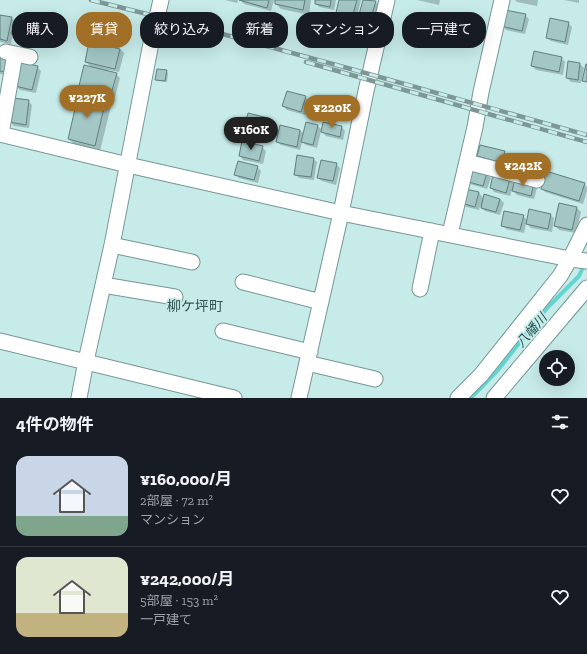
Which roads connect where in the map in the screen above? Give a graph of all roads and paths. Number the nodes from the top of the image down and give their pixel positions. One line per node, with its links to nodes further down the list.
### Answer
1 (161, 0): 7 (street)
2 (387, 0): 9 (street)
3 (502, 0): 6 (street)
4 (30, 57): 5 (street)
5 (0, 134): 7 (street)
6 (467, 162): 8 (street); 12 (street)
7 (128, 165): 9 (street); 13 (street)
8 (537, 180)
9 (341, 213): 11 (street); 21 (street)
10 (587, 226): 14 (street)
11 (432, 231): 12 (street); 19 (street)
12 (450, 234): 14 (street)
13 (112, 245): 15 (street); 17 (street)
14 (578, 260): 30 (street)
15 (192, 262)
16 (243, 282): 21 (street)
17 (103, 285): 20 (street); 25 (street)
18 (587, 288): 31 (street)
19 (420, 289)
20 (175, 297)
21 (321, 302): 24 (street)
22 (223, 331): 24 (street)
23 (0, 341): 25 (street)
24 (309, 357): 26 (street); 29 (street)
25 (86, 361): 27 (street); 28 (street)
26 (376, 379)
27 (79, 398)
28 (234, 398)
29 (299, 398)
30 (458, 398)
31 (494, 398)

